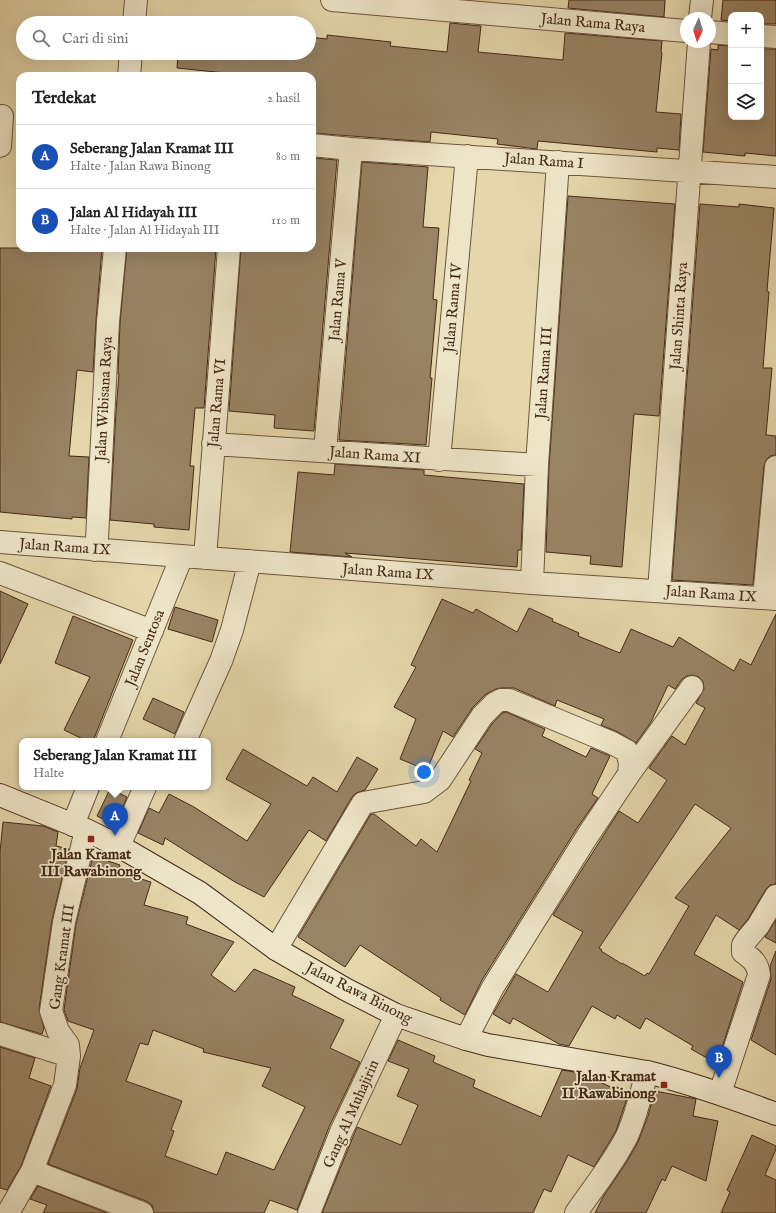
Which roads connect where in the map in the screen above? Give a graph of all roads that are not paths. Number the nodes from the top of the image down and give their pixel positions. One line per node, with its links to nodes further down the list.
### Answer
1 (136, 0): 5 (street)
2 (332, 0): 6 (street, Jalan Rama Raya)
3 (702, 0): 4 (street)
4 (701, 12)
5 (135, 16)
6 (680, 30)
7 (716, 33): 8 (street)
8 (728, 34)
9 (764, 36): 10 (street)
10 (776, 37)
11 (699, 48): 20 (street, Jalan Shinta Raya)
12 (131, 60): 13 (street)
13 (130, 72)
14 (7, 116): 16 (street)
15 (316, 145): 17 (street, Jalan Rama I)
16 (0, 146)
17 (350, 148): 18 (street, Jalan Rama I); 25 (street, Jalan Rama V)
18 (466, 156): 19 (street, Jalan Rama I); 26 (street, Jalan Rama IV)
19 (558, 162): 20 (street, Jalan Rama I); 27 (street, Jalan Rama III)
20 (690, 172): 21 (street, Jalan Rama I); 36 (street, Jalan Shinta Raya)
21 (776, 178)
22 (115, 252): 30 (street, Jalan Wibisana Raya)
23 (229, 252): 24 (street, Jalan Rama VI)
24 (213, 444): 25 (street, Jalan Rama XI); 32 (street, Jalan Rama VI)
25 (325, 451): 26 (street, Jalan Rama XI)
26 (439, 460): 27 (street, Jalan Rama XI)
27 (537, 465): 35 (street, Jalan Rama III)
28 (776, 467): 37 (street)
29 (0, 542): 30 (street, Jalan Rama IX)
30 (95, 550): 31 (street, Jalan Rama IX)
31 (182, 556): 32 (street, Jalan Rama IX); 38 (street, Jalan Sentosa)
32 (205, 558): 33 (street, Jalan Rama IX)
33 (250, 561): 35 (street, Jalan Rama IX); 41 (street)
34 (0, 573): 38 (street)
35 (532, 583): 36 (street, Jalan Rama IX)
36 (659, 591): 37 (street, Jalan Rama IX)
37 (770, 598)
38 (152, 631): 40 (street, Jalan Sentosa)
39 (692, 687): 42 (street)
40 (108, 738)
41 (186, 738)
42 (629, 774): 49 (street); 52 (street)
43 (87, 790): 46 (street)
44 (144, 790): 47 (street)
45 (0, 795): 46 (street, Jalan Rawa Binong)
46 (79, 828): 47 (street, Jalan Rawa Binong); 53 (street, Gang Kramat III)
47 (119, 846): 49 (street, Jalan Rawa Binong)
48 (776, 896): 55 (street)
49 (276, 949): 50 (street, Jalan Rawa Binong)
50 (396, 1015): 52 (street, Jalan Rawa Binong); 60 (street, Gang Al Muhajirin)
51 (0, 1034): 53 (street)
52 (466, 1039): 54 (street, Jalan Rawa Binong)
53 (69, 1056): 57 (street, Gang Kramat III)
54 (647, 1072): 55 (street, Jalan Rawa Binong); 61 (street)
55 (720, 1093): 56 (street, Jalan Rawa Binong)
56 (776, 1114)
57 (32, 1171): 58 (street, Gang Kramat III); 59 (street)
58 (8, 1213)
59 (142, 1213)
60 (310, 1213)
61 (576, 1213)

